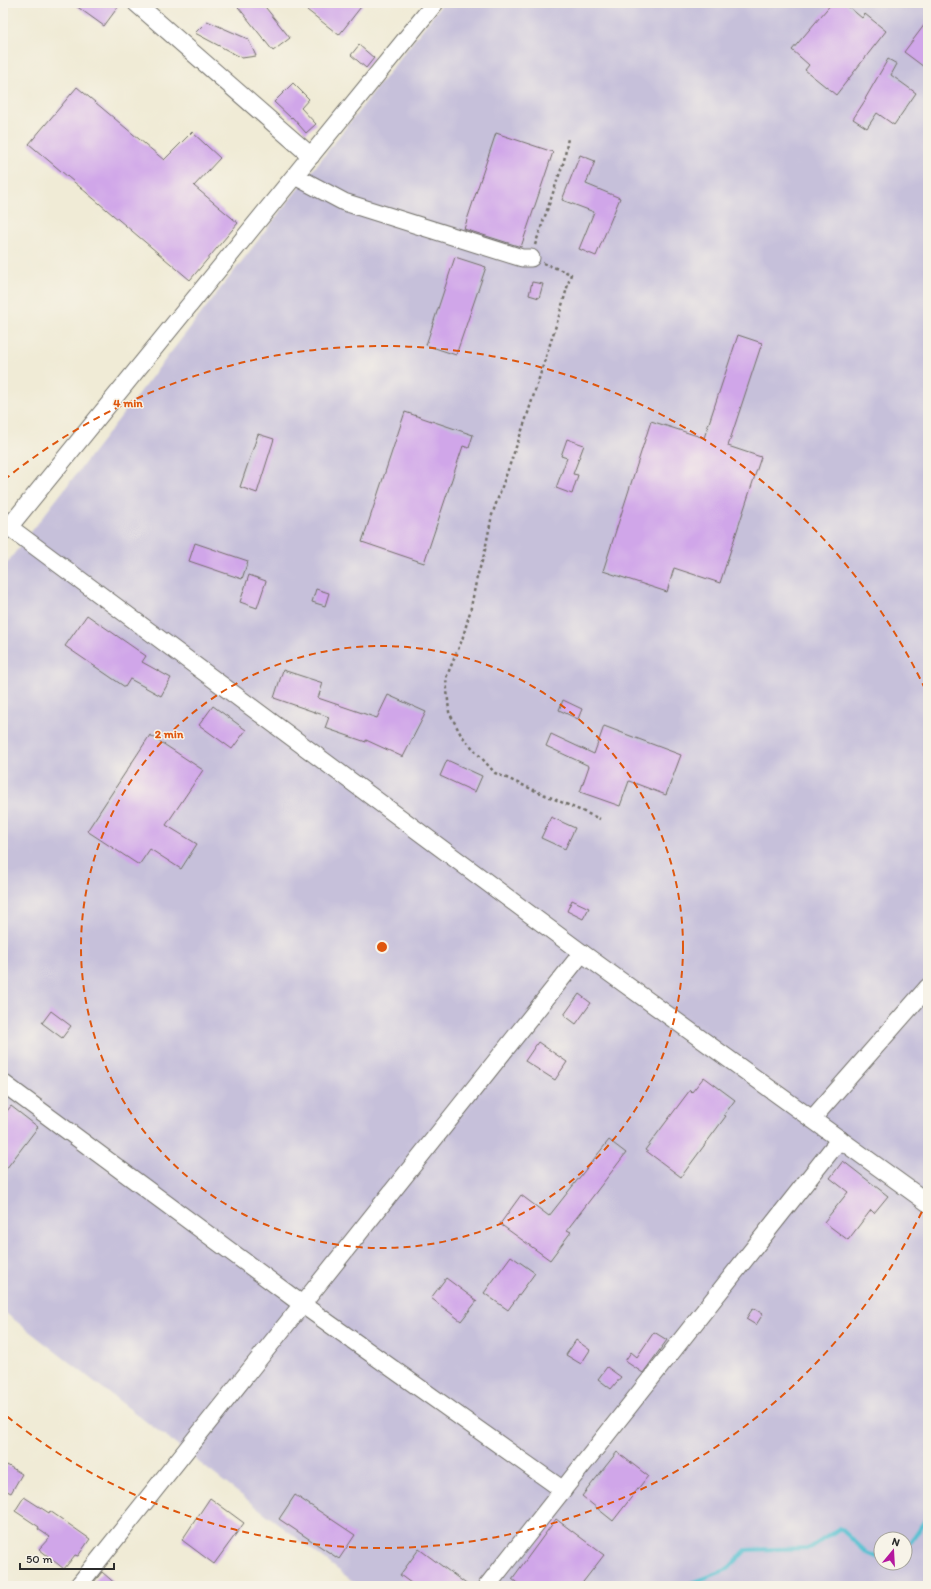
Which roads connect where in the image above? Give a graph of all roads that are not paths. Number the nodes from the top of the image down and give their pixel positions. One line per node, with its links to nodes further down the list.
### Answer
1 (136, 3): 3 (street)
2 (427, 6): 3 (street)
3 (310, 156): 4 (street)
4 (295, 176): 5 (street); 6 (street)
5 (531, 258)
6 (6, 531): 7 (street)
7 (582, 953): 10 (street); 13 (street)
8 (928, 987): 10 (street)
9 (3, 1083): 13 (street)
10 (812, 1119): 11 (street)
11 (840, 1139): 12 (street); 14 (street)
12 (928, 1202)
13 (303, 1304): 14 (street); 15 (street)
14 (562, 1490): 16 (street)
15 (78, 1586)
16 (487, 1586)

